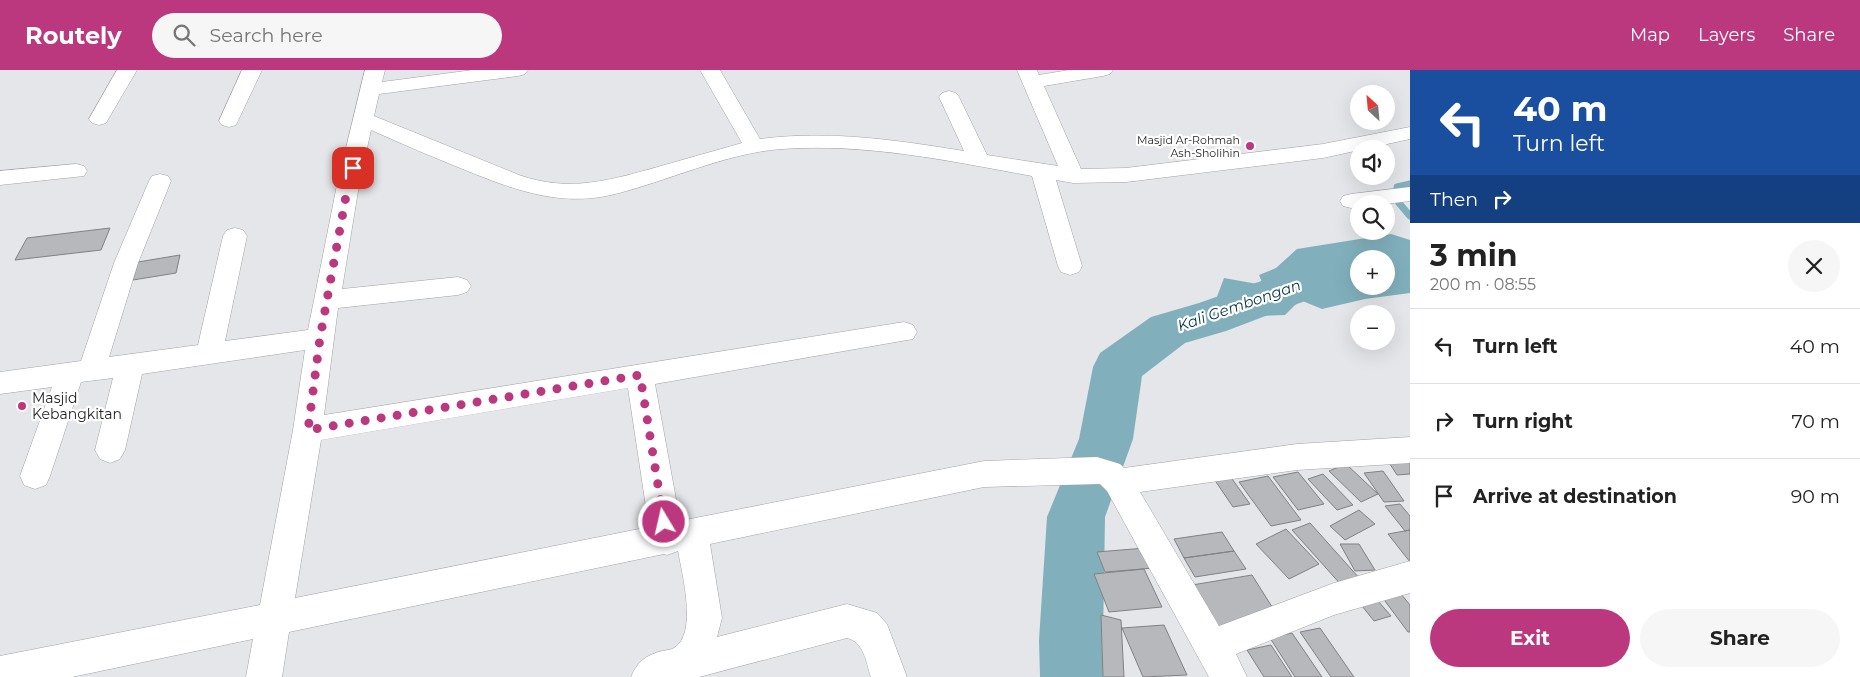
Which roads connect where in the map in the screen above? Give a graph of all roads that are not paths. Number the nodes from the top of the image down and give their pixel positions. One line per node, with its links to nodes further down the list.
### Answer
1 (126, 70): 9 (street)
2 (252, 70): 11 (street)
3 (518, 70): 7 (street)
4 (710, 70): 13 (street)
5 (1103, 70): 6 (street)
6 (1030, 76): 17 (street)
7 (373, 80): 10 (street)
8 (949, 97): 14 (street)
9 (99, 119)
10 (365, 119): 13 (street); 25 (street)
11 (229, 121)
12 (1404, 139): 17 (street)
13 (754, 146): 14 (street)
14 (979, 160): 15 (street)
15 (1042, 170): 17 (street); 23 (street)
16 (76, 171): 18 (street)
17 (1073, 176)
18 (0, 178)
19 (160, 181): 30 (street)
20 (1410, 194): 21 (street)
21 (1395, 196)
22 (235, 236): 28 (street)
23 (1070, 266)
24 (458, 286): 25 (street)
25 (327, 300): 27 (street)
26 (904, 332): 31 (street)
27 (320, 338): 28 (street); 33 (street)
28 (209, 354): 29 (street)
29 (130, 365): 30 (street); 34 (street)
30 (81, 372): 32 (street); 36 (street)
31 (640, 375): 33 (street); 38 (street)
32 (0, 383)
33 (308, 430): 40 (street)
34 (110, 450)
35 (1410, 450): 37 (street)
36 (35, 476)
37 (1108, 476): 38 (street); 41 (street)
38 (679, 537): 40 (street); 42 (street)
39 (1410, 576): 41 (street)
40 (274, 619): 43 (street); 44 (street)
41 (1211, 646): 47 (street)
42 (685, 663): 45 (street); 46 (street)
43 (0, 674)
44 (264, 677)
45 (649, 677)
46 (890, 677)
47 (1229, 677)

